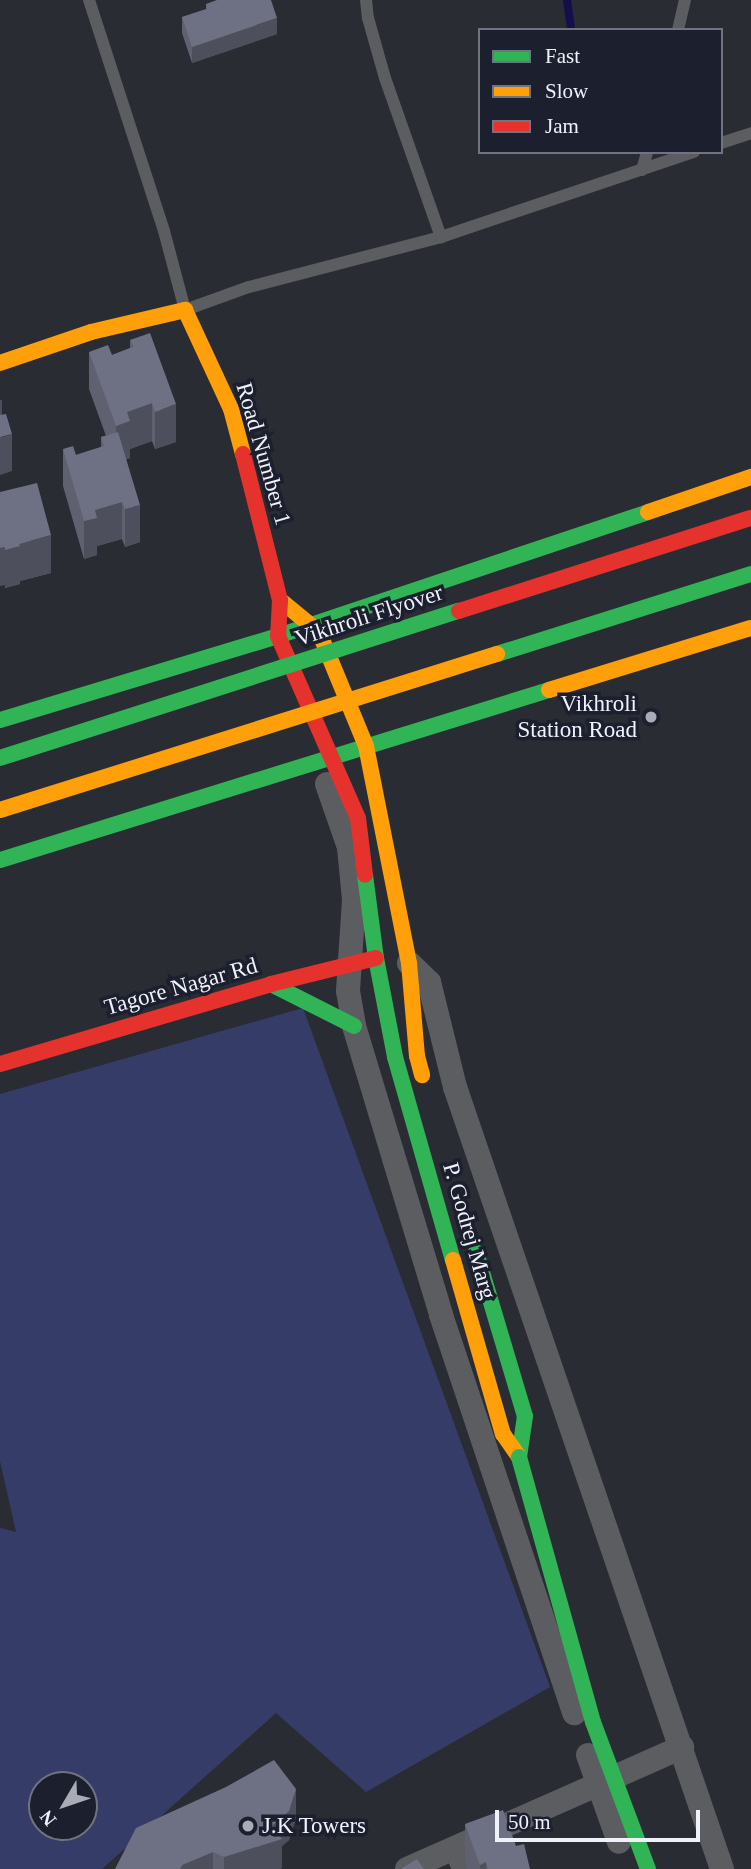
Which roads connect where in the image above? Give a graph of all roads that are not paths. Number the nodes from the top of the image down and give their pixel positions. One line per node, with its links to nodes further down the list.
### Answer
1 (89, 0): 11 (lane)
2 (366, 0): 10 (lane)
3 (685, 0): 4 (lane)
4 (678, 28)
5 (751, 133): 6 (lane)
6 (723, 142)
7 (646, 154): 9 (lane)
8 (688, 154): 9 (lane)
9 (642, 170): 10 (lane)
10 (441, 237): 11 (lane)
11 (185, 310): 12 (main road); 16 (main road, Road Number 1)
12 (0, 363)
13 (751, 477): 17 (main road)
14 (751, 517): 22 (main road, Vikhroli Flyover, bridge)
15 (751, 574): 24 (main road, bridge)
16 (281, 600): 17 (main road); 19 (main road)
17 (311, 624): 19 (main road); 21 (main road)
18 (751, 628): 21 (main road)
19 (278, 636): 20 (main road); 23 (main road)
20 (0, 720)
21 (366, 746): 23 (main road); 28 (main road)
22 (0, 758)
23 (326, 759): 25 (main road); 26 (street)
24 (0, 810)
25 (0, 860)
26 (358, 868): 27 (main road, P. Godrej Marg); 29 (street)
27 (376, 958): 29 (main road, Tagore Nagar Rd); 35 (main road, P. Godrej Marg)
28 (409, 963): 33 (main road); 36 (street)
29 (350, 964): 30 (main road, Tagore Nagar Rd); 31 (street)
30 (271, 984): 31 (main road); 32 (main road, Tagore Nagar Rd)
31 (354, 1026): 37 (street)
32 (0, 1064)
33 (429, 1096)
34 (473, 1242): 35 (main road)
35 (519, 1457): 43 (main road, P. Godrej Marg, bridge)
36 (682, 1747): 37 (street); 44 (street)
37 (598, 1785): 38 (street); 42 (street)
38 (485, 1842): 39 (street); 41 (street)
39 (452, 1860): 40 (street)
40 (407, 1869)
41 (464, 1869)
42 (629, 1869)
43 (648, 1869)
44 (722, 1869)

